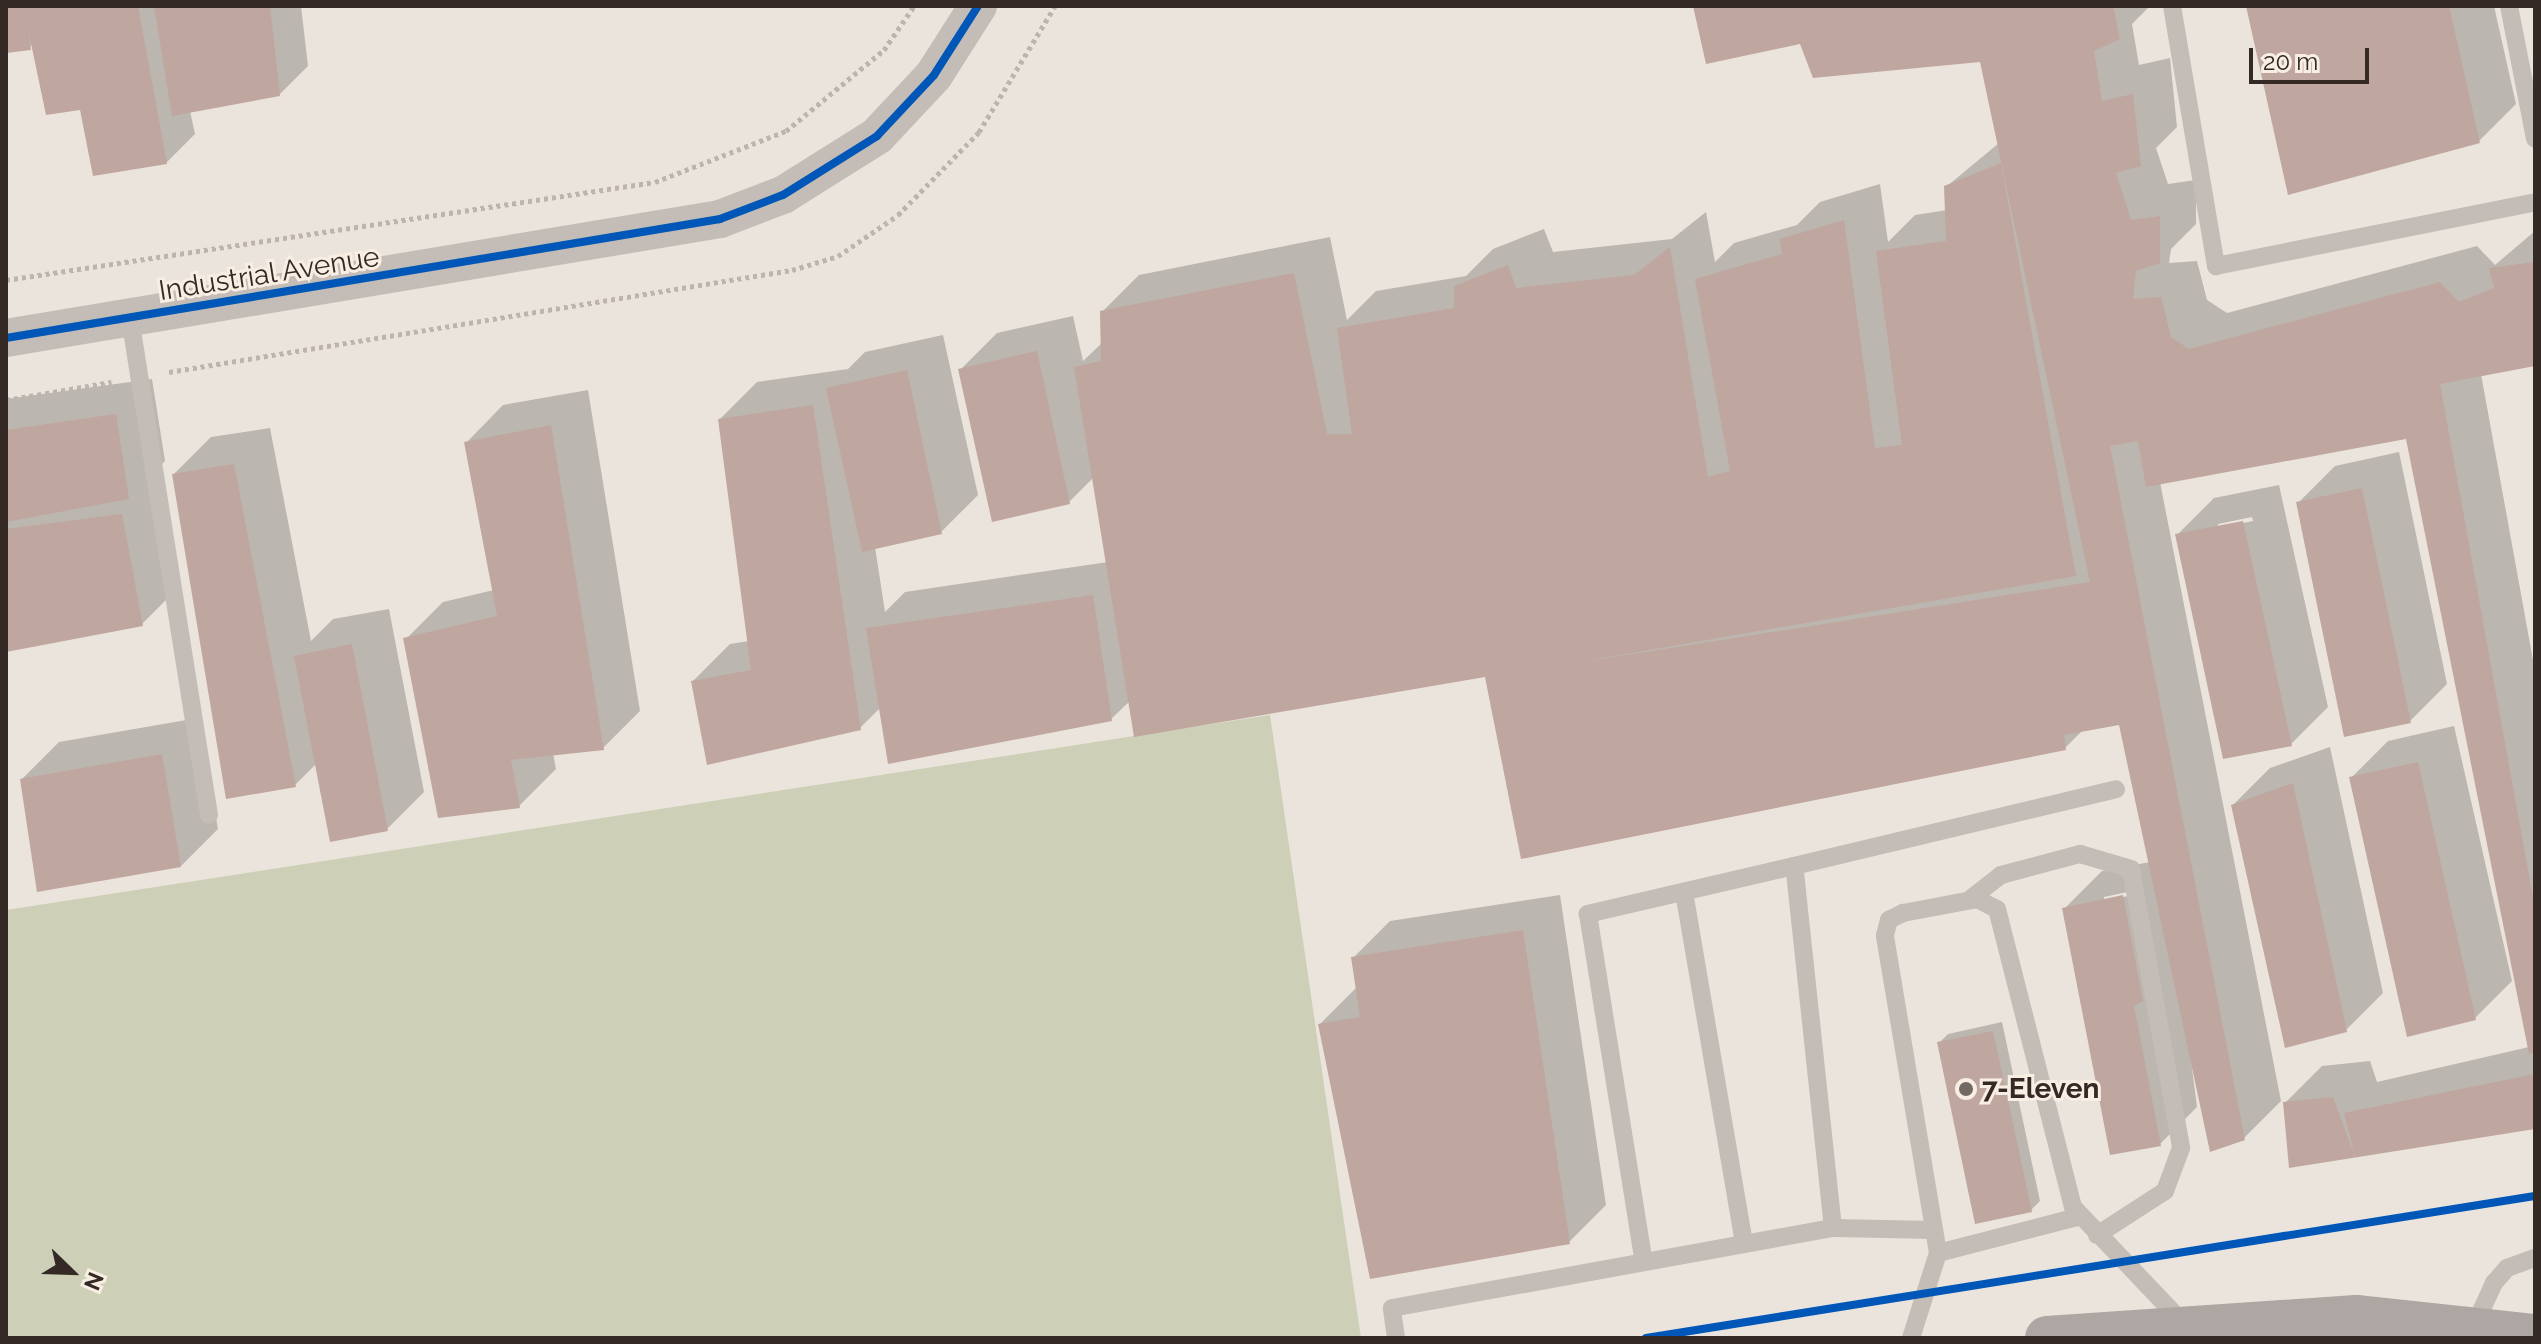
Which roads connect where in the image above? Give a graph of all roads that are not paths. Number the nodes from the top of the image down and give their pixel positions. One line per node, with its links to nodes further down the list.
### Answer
1 (978, 6): 6 (street, Industrial Avenue)
2 (2172, 6): 5 (lane)
3 (2509, 6): 4 (lane)
4 (2535, 138)
5 (2535, 202)
6 (130, 318): 7 (street, Industrial Avenue); 9 (lane)
7 (6, 338)
8 (2116, 789): 10 (lane)
9 (209, 815)
10 (1794, 866): 11 (lane); 14 (lane)
11 (1684, 892): 17 (lane); 20 (lane)
12 (1969, 900): 13 (lane); 15 (lane); 16 (lane)
13 (2081, 1216): 16 (lane); 18 (lane)
14 (1833, 1228): 15 (lane); 17 (lane)
15 (1934, 1230): 18 (lane)
16 (2097, 1235): 21 (lane)
17 (1744, 1244): 20 (lane)
18 (1938, 1253): 25 (lane)
19 (2535, 1258): 22 (lane)
20 (1644, 1262): 24 (lane)
21 (2189, 1329): 22 (highway); 26 (highway)
22 (2475, 1334): 23 (highway)
23 (2535, 1336)
24 (1396, 1338)
25 (1911, 1338)
26 (2047, 1338)

